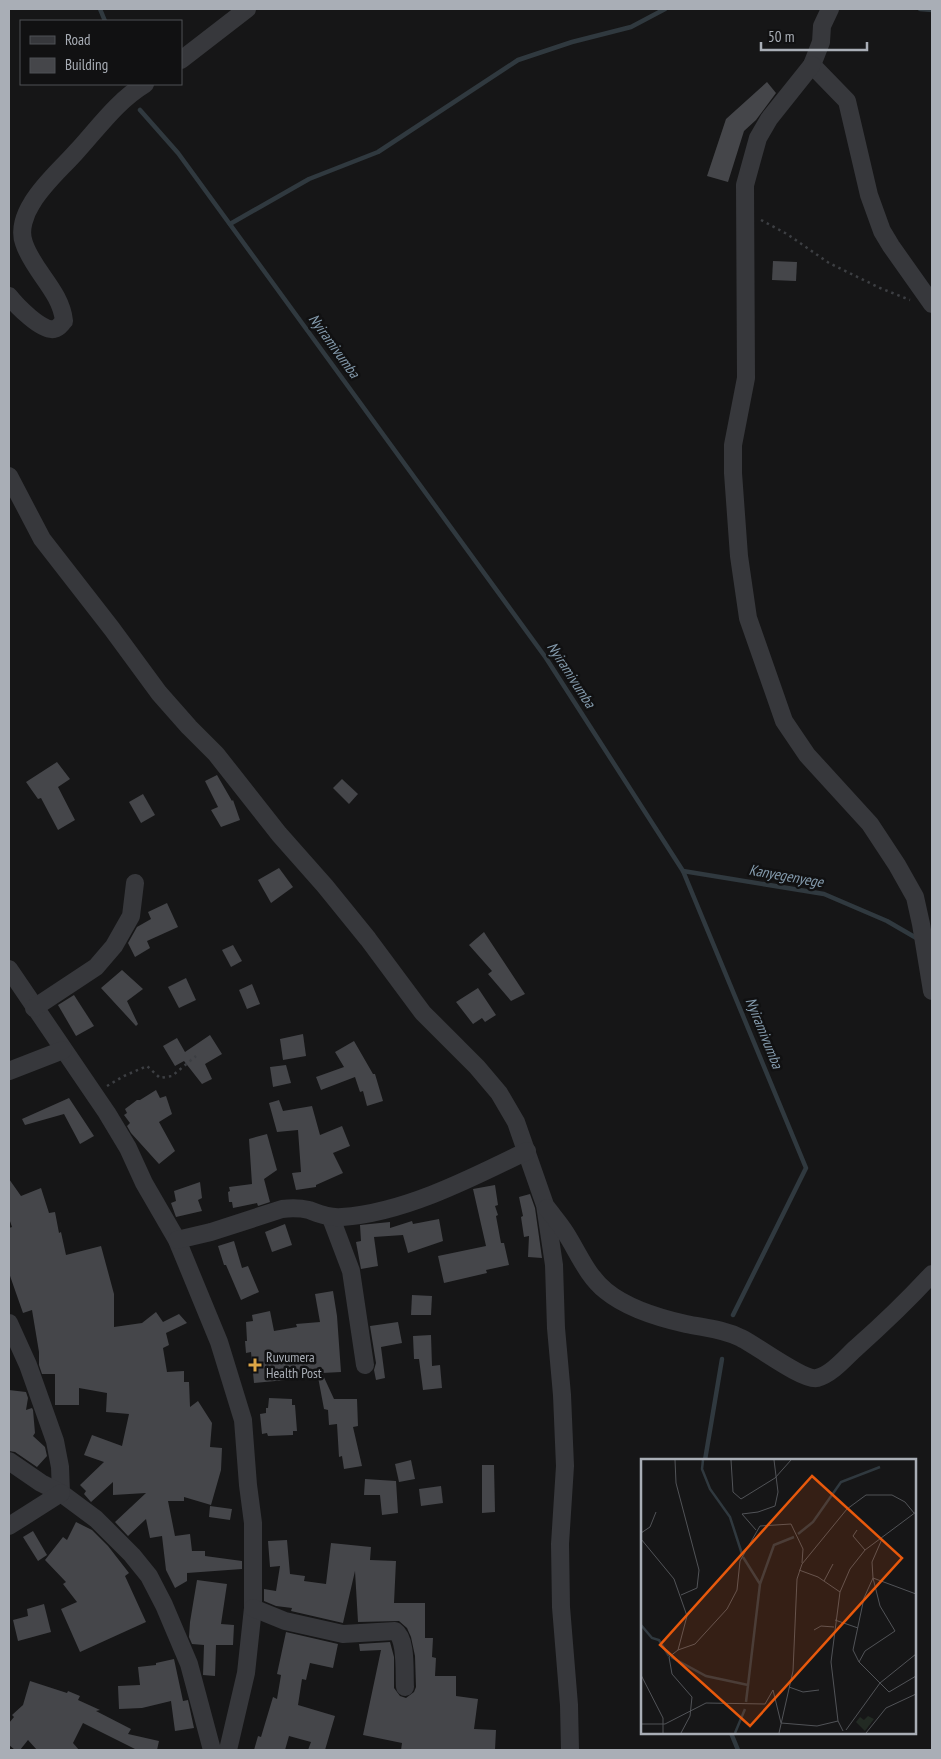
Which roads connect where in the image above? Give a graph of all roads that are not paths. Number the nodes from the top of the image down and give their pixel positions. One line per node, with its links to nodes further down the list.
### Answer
1 (247, 9): 3 (street)
2 (830, 9): 4 (street)
3 (182, 59)
4 (812, 65): 7 (street); 11 (street)
5 (144, 85): 6 (street)
6 (9, 296)
7 (932, 304)
8 (9, 476): 15 (street)
9 (135, 883): 12 (street)
10 (9, 969): 12 (street)
11 (932, 990)
12 (34, 1008): 13 (street)
13 (63, 1050): 14 (street); 18 (street)
14 (9, 1070)
15 (527, 1151): 16 (street); 17 (street)
16 (545, 1206): 19 (street); 29 (street)
17 (331, 1218): 18 (street); 21 (street)
18 (177, 1240): 25 (street)
19 (932, 1274)
20 (9, 1323): 23 (street)
21 (365, 1366)
22 (9, 1461): 23 (street)
23 (61, 1493): 24 (street); 27 (street)
24 (9, 1526)
25 (254, 1608): 26 (street); 28 (street)
26 (405, 1686)
27 (212, 1750)
28 (228, 1750)
29 (570, 1750)

